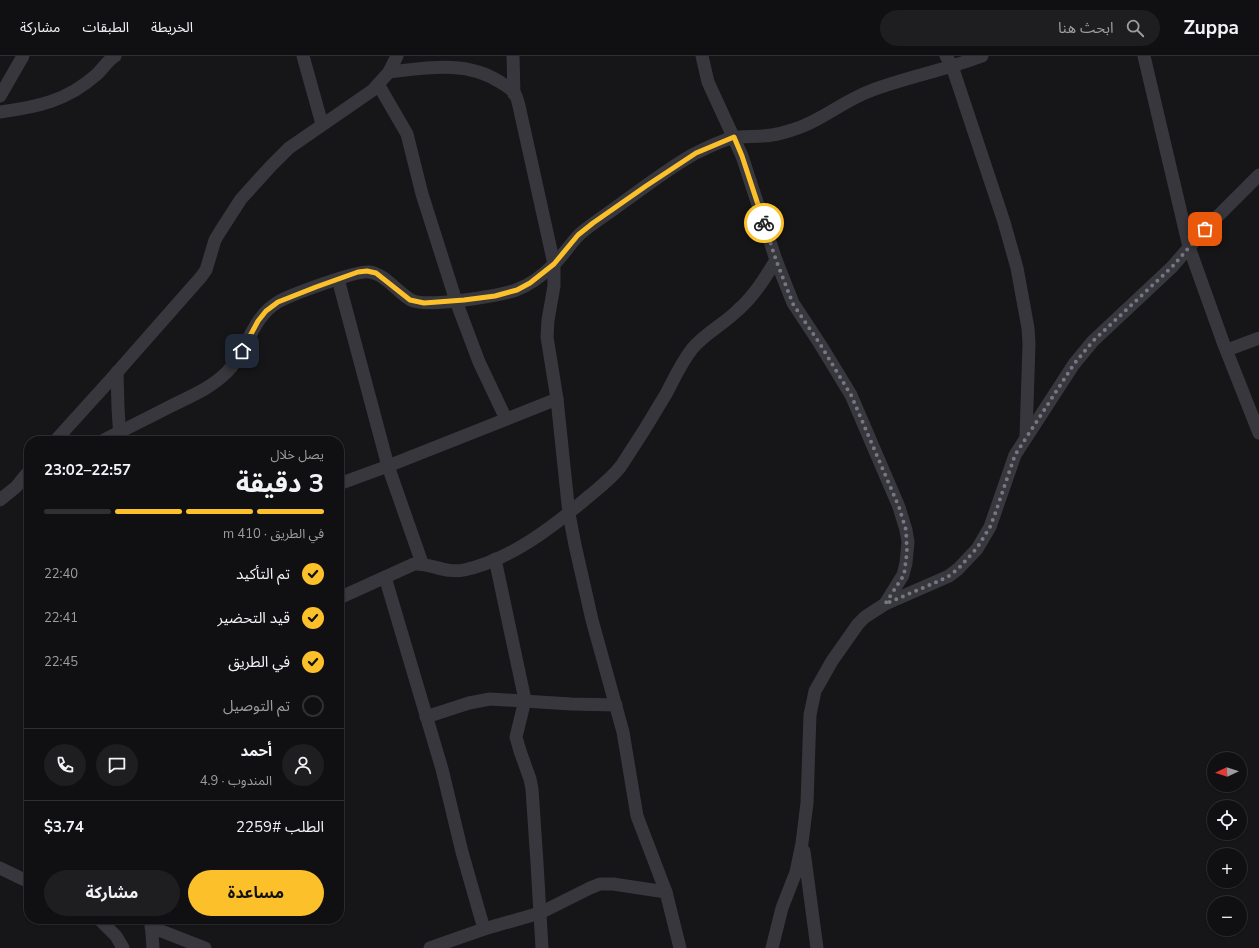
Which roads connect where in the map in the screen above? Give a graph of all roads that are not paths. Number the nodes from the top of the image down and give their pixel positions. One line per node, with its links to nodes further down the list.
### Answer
1 (23, 56): 13 (street)
2 (115, 56): 14 (street)
3 (303, 56): 15 (street)
4 (397, 56): 10 (street)
5 (513, 56): 12 (street)
6 (702, 56): 16 (street)
7 (982, 56): 9 (street)
8 (1144, 56): 18 (street)
9 (949, 61): 16 (street); 31 (street)
10 (389, 72): 11 (street); 12 (street)
11 (378, 84): 15 (street); 22 (street)
12 (514, 94): 20 (street)
13 (0, 96)
14 (0, 112)
15 (322, 124): 25 (street)
16 (734, 137): 19 (street); 20 (street)
17 (1259, 176): 18 (street)
18 (1189, 247): 24 (street); 31 (street)
19 (776, 260): 38 (street); 43 (street)
20 (554, 264): 22 (street); 26 (street)
21 (338, 279): 22 (street); 30 (street); 32 (street)
22 (456, 301): 27 (street)
23 (1259, 338): 24 (street)
24 (1227, 350): 28 (street)
25 (117, 372): 29 (street); 30 (street)
26 (557, 399): 27 (street); 38 (street)
27 (506, 419): 32 (street)
28 (1259, 433)
29 (59, 436)
30 (120, 436)
31 (1026, 438): 43 (street)
32 (388, 466): 34 (street); 40 (street)
33 (24, 477): 36 (street)
34 (344, 482)
35 (24, 483): 36 (street)
36 (16, 487): 37 (street)
37 (0, 500)
38 (569, 514): 39 (street); 45 (street)
39 (495, 559): 40 (street); 44 (street)
40 (422, 563): 41 (street)
41 (385, 577): 42 (street); 46 (street)
42 (344, 596)
43 (885, 604): 47 (street)
44 (525, 700): 45 (street); 46 (street); 51 (street)
45 (616, 705): 50 (street)
46 (426, 717): 55 (street)
47 (802, 843): 62 (street); 63 (street)
48 (0, 868): 49 (street)
49 (24, 880)
50 (666, 892): 51 (street); 61 (street)
51 (540, 914): 55 (street); 60 (street)
52 (104, 924): 56 (street)
53 (151, 924): 57 (street)
54 (153, 924): 58 (street)
55 (484, 930): 59 (street)
56 (123, 948)
57 (153, 948)
58 (205, 948)
59 (430, 948)
60 (542, 948)
61 (680, 948)
62 (772, 948)
63 (817, 948)

